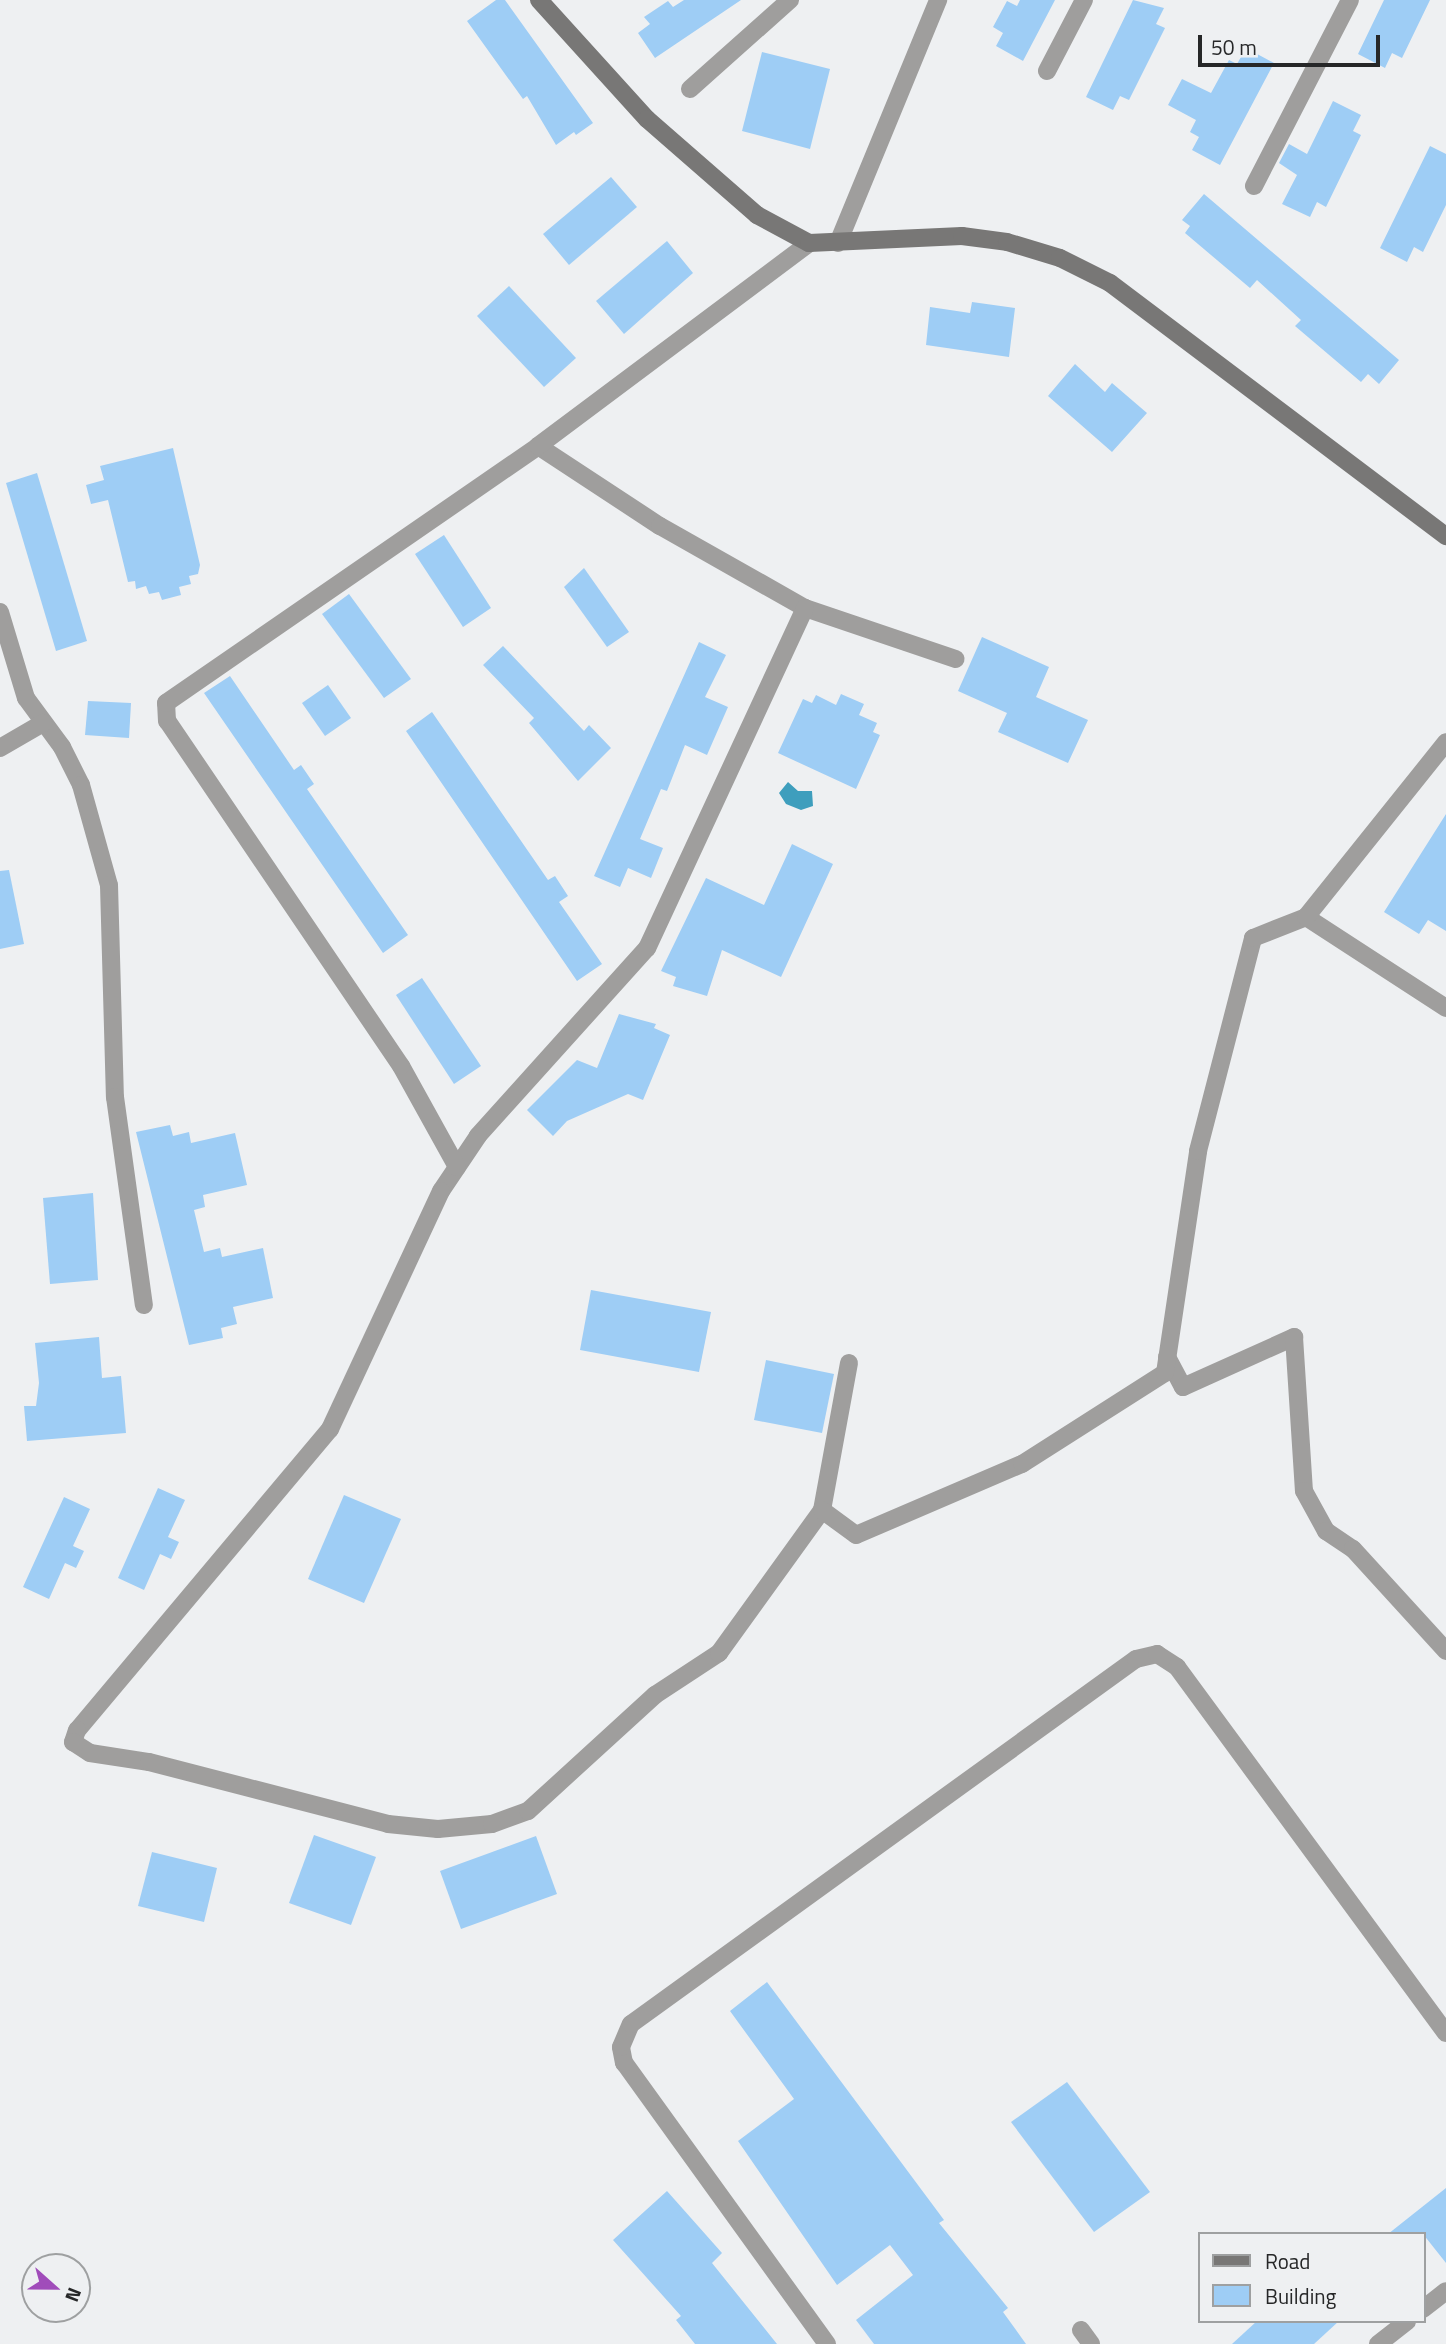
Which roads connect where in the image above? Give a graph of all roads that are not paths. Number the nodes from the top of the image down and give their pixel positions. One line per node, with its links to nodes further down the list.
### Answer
1 (539, 0): 9 (main road)
2 (790, 0): 7 (street)
3 (938, 0): 10 (street)
4 (1084, 0): 6 (street)
5 (1350, 0): 8 (street)
6 (1047, 71)
7 (690, 89)
8 (1254, 186)
9 (809, 243): 10 (main road); 11 (street)
10 (838, 243): 12 (main road)
11 (538, 446): 13 (street); 21 (street)
12 (1446, 536)
13 (805, 608): 15 (street); 21 (street)
14 (0, 612): 16 (street)
15 (956, 659)
16 (43, 723): 18 (street); 22 (street)
17 (1446, 742): 19 (street)
18 (0, 748)
19 (1306, 917): 20 (street); 23 (street)
20 (1446, 1008)
21 (457, 1167): 25 (street)
22 (144, 1305)
23 (1167, 1357): 25 (street); 26 (street)
24 (849, 1363): 25 (street)
25 (822, 1510)
26 (1446, 1651)
27 (1446, 2033): 31 (street)
28 (1446, 2291): 29 (street)
29 (1425, 2307)
30 (1404, 2323): 32 (street)
31 (827, 2344)
32 (1378, 2344)

